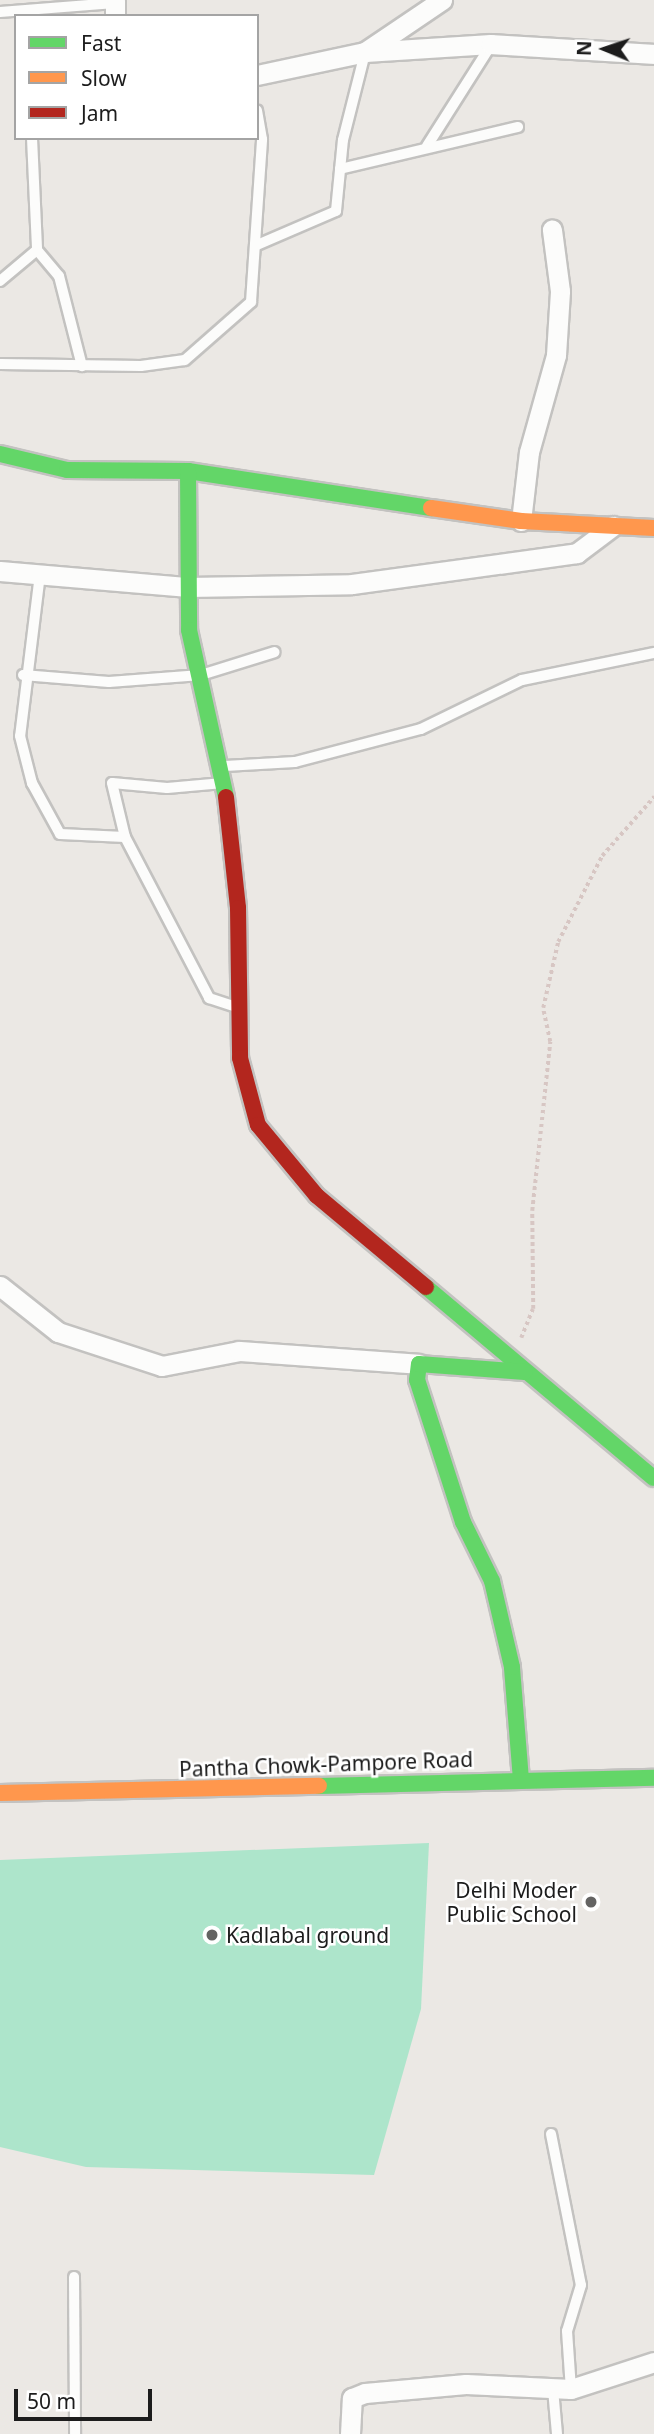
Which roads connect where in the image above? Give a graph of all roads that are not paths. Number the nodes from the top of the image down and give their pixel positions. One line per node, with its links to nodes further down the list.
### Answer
1 (442, 0): 6 (street)
2 (115, 6): 4 (lane)
3 (0, 12): 4 (lane)
4 (24, 13)
5 (491, 44): 6 (street); 7 (street); 12 (lane)
6 (365, 52): 8 (street); 13 (lane)
7 (654, 54)
8 (259, 75)
9 (518, 127): 12 (lane)
10 (32, 140): 16 (lane)
11 (257, 140): 15 (lane)
12 (427, 146): 13 (lane)
13 (340, 169): 15 (lane)
14 (552, 230): 22 (street)
15 (257, 245): 19 (lane)
16 (37, 250): 17 (lane); 19 (lane)
17 (0, 281)
18 (0, 364): 19 (lane)
19 (82, 366)
20 (0, 454): 21 (street)
21 (188, 471): 22 (street); 27 (street)
22 (521, 522): 23 (street)
23 (613, 526): 24 (street); 27 (street)
24 (654, 528)
25 (0, 571): 26 (street)
26 (40, 574): 27 (street); 30 (lane)
27 (188, 587): 31 (street)
28 (275, 652): 31 (lane)
29 (654, 653): 32 (lane)
30 (23, 675): 31 (lane); 33 (lane)
31 (201, 675): 32 (street)
32 (224, 775): 33 (lane); 34 (street)
33 (125, 837): 34 (lane)
34 (240, 1008): 37 (street)
35 (0, 1286): 36 (street)
36 (419, 1364): 37 (street); 40 (street)
37 (526, 1371): 38 (street)
38 (654, 1478)
39 (654, 1778): 40 (street, Pantha Chowk-Pampore Road)
40 (521, 1780): 41 (street, Pantha Chowk-Pampore Road)
41 (0, 1793)
42 (551, 2134): 45 (lane)
43 (74, 2277): 46 (lane)
44 (654, 2362): 45 (street)
45 (562, 2389): 47 (street); 48 (lane)
46 (75, 2434)
47 (350, 2434)
48 (557, 2434)

